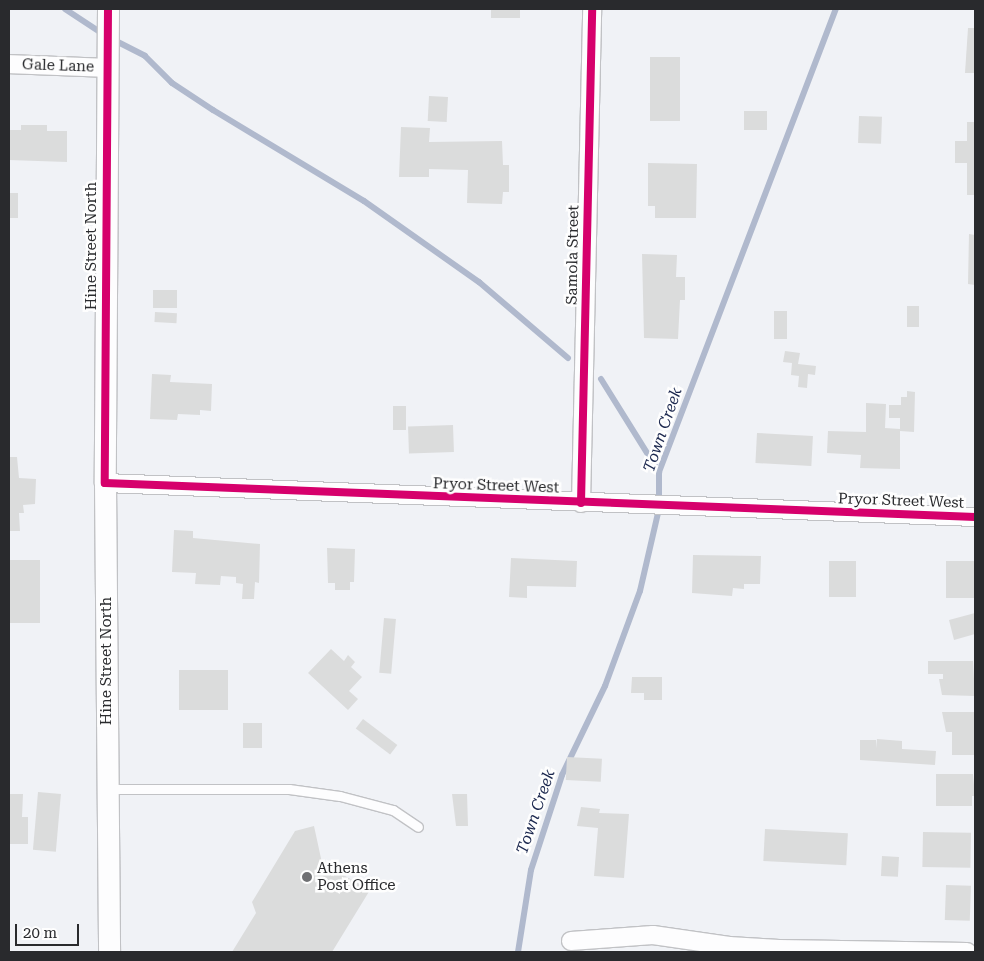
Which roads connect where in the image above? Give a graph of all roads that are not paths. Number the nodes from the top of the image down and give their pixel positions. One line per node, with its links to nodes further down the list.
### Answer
1 (592, 9): 6 (street, Samola Street)
2 (108, 12): 4 (street, Hine Street North)
3 (9, 64): 4 (street, Gale Lane)
4 (107, 68): 5 (street, Hine Street North)
5 (105, 483): 6 (street, Pryor Street West); 8 (street, Hine Street North)
6 (581, 503): 7 (street, Pryor Street West)
7 (975, 517)
8 (108, 789): 9 (lane); 11 (street, Hine Street North)
9 (418, 827)
10 (571, 941): 12 (street)
11 (109, 952)
12 (967, 952)

